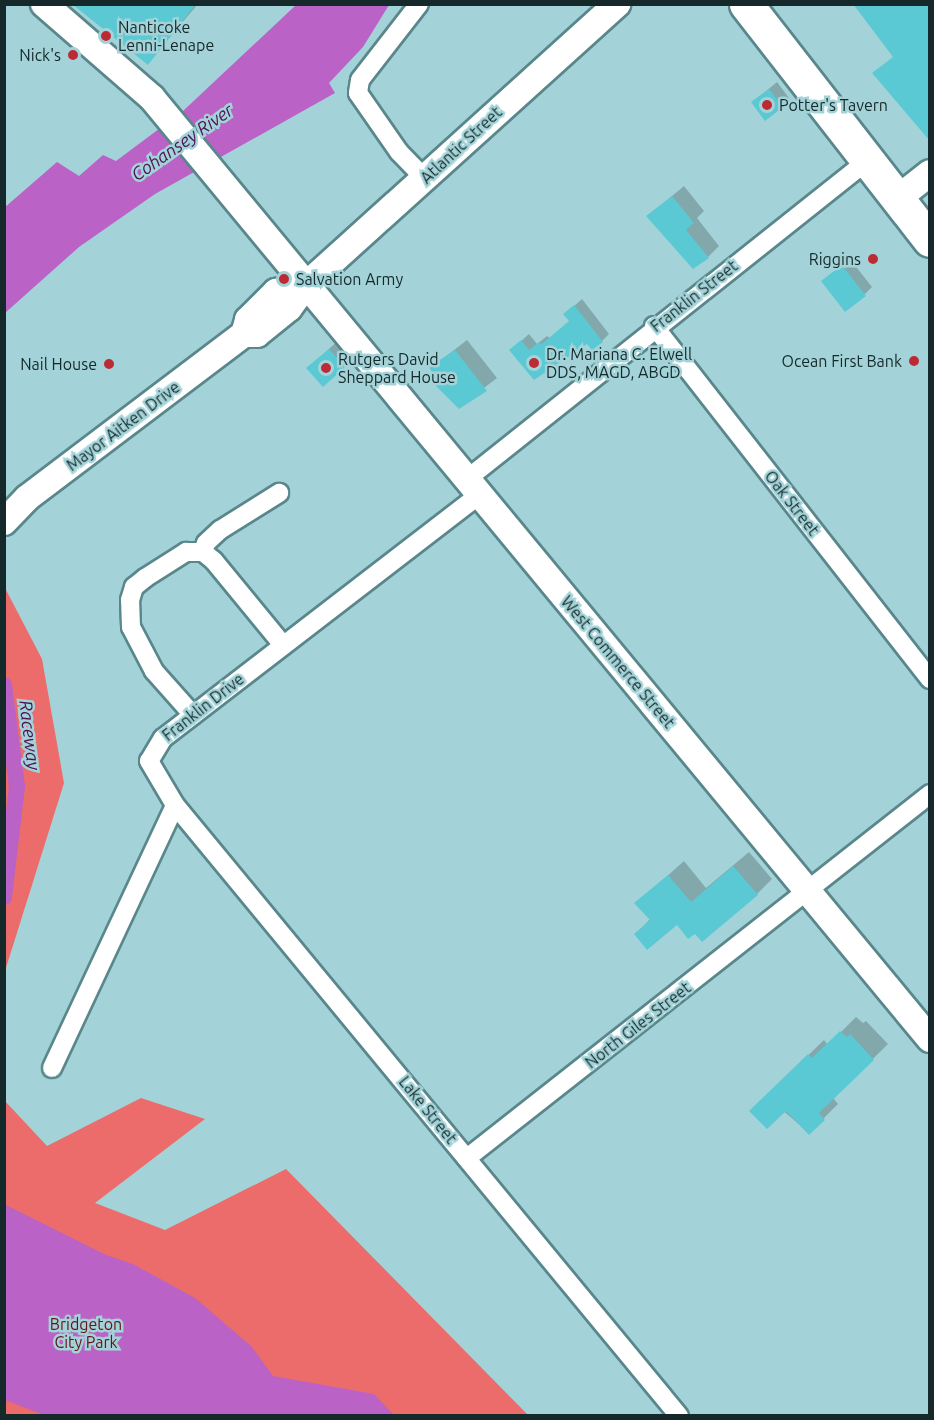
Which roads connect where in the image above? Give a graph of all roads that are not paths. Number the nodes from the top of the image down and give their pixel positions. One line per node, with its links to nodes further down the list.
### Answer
1 (44, 4): 10 (street, West Commerce Street)
2 (419, 4): 7 (street)
3 (617, 4): 7 (street, Atlantic Street)
4 (746, 4): 5 (highway)
5 (867, 161): 8 (highway); 11 (street, Franklin Street)
6 (930, 173): 8 (street)
7 (425, 178): 10 (street, Atlantic Street)
8 (897, 199): 9 (highway)
9 (930, 240)
10 (305, 286): 12 (street, West Commerce Street); 14 (street, Mayor Aitken Drive)
11 (654, 326): 12 (street, Franklin Street); 17 (street, Oak Street)
12 (473, 487): 16 (street, Franklin Drive); 21 (street, West Commerce Street)
13 (279, 493): 15 (street)
14 (4, 522)
15 (203, 552): 16 (street); 18 (street)
16 (283, 645): 18 (street, Franklin Drive)
17 (930, 679)
18 (193, 715): 20 (street, Franklin Drive)
19 (930, 794): 21 (street, North Giles Street)
20 (175, 805): 23 (street); 24 (street, Lake Street)
21 (807, 891): 22 (street, West Commerce Street); 24 (street, North Giles Street)
22 (930, 1039)
23 (52, 1068)
24 (467, 1158): 25 (street, Lake Street)
25 (679, 1416)

